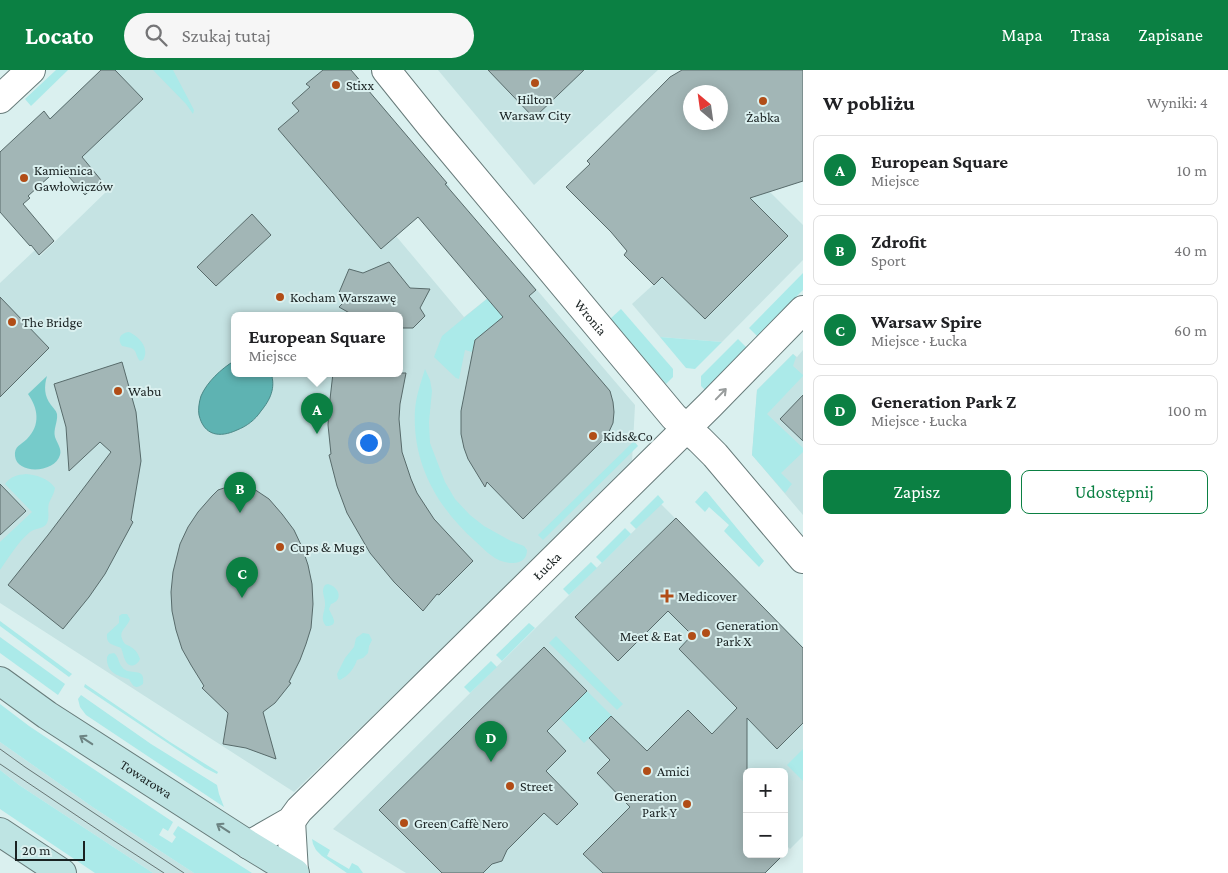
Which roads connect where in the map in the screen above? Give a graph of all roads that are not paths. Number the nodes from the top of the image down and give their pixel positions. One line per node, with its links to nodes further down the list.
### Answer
1 (31, 70): 3 (street)
2 (386, 70): 5 (street, Wronia)
3 (0, 99)
4 (803, 310): 5 (street, Łucka, one-way to 4)
5 (687, 428): 6 (street, Wronia); 8 (street, Łucka)
6 (803, 559)
7 (0, 681): 10 (main road, Towarowa, one-way to 7)
8 (291, 821): 10 (street, Łucka); 12 (street)
9 (0, 832): 11 (main road)
10 (249, 845): 12 (main road, Towarowa)
11 (62, 873)
12 (294, 873)

